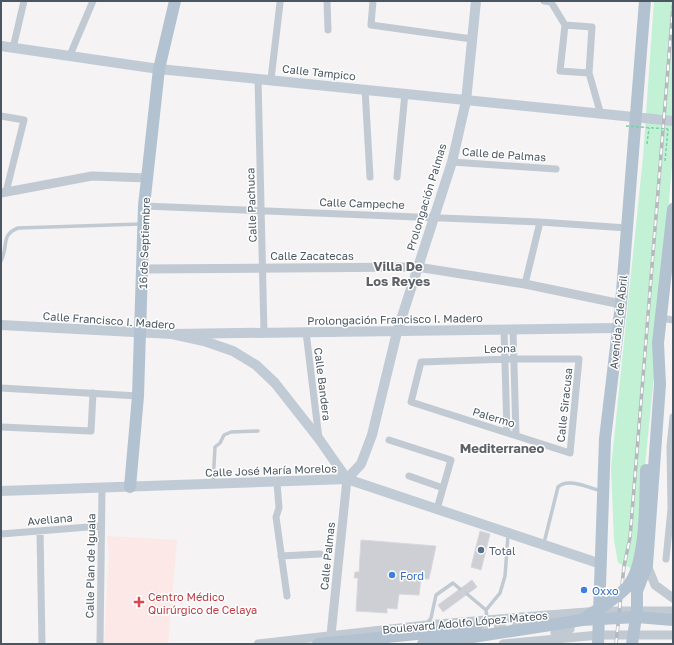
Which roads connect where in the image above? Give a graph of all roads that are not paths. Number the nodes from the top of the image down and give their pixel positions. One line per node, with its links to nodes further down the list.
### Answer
1 (24, 1): 14 (street)
2 (93, 1): 15 (street)
3 (174, 1): 16 (main road, 16 de Septiembre)
4 (327, 1): 11 (street)
5 (373, 1): 12 (street)
6 (476, 1): 12 (main road, Prolongación Palmas)
7 (544, 1): 10 (street)
8 (646, 1): 25 (main road, Avenida 2 de Abril)
9 (280, 3): 19 (street)
10 (565, 25): 17 (street); 17 (street)
11 (328, 30)
12 (472, 39): 22 (main road, Prolongación Palmas)
13 (1, 46): 14 (main road, Calle Tampico)
14 (13, 48): 15 (main road, Calle Tampico)
15 (70, 55): 16 (main road, Calle Tampico)
16 (158, 68): 18 (main road, Calle Tampico); 31 (main road, 16 de Septiembre)
17 (589, 73): 23 (street)
18 (258, 78): 19 (main road, Calle Tampico); 35 (street, Calle Pachuca)
19 (271, 79): 20 (main road, Calle Tampico)
20 (365, 89): 21 (main road, Calle Tampico); 29 (street)
21 (404, 93): 22 (main road, Calle Tampico); 30 (street)
22 (466, 101): 23 (main road, Calle Tampico); 27 (main road, Prolongación Palmas)
23 (601, 115): 25 (main road, Calle Tampico)
24 (1, 116): 32 (street)
25 (635, 118): 26 (main road, Calle Tampico); 39 (main road, Avenida 2 de Abril)
26 (670, 125)
27 (452, 162): 28 (street, Calle de Palmas); 36 (main road, Prolongación Palmas)
28 (556, 169)
29 (370, 177)
30 (398, 177)
31 (148, 178): 32 (street); 33 (main road, 16 de Septiembre)
32 (3, 193)
33 (144, 206): 35 (street, Calle Campeche); 38 (main road, 16 de Septiembre)
34 (673, 209): 46 (main road)
35 (262, 211): 36 (street, Calle Campeche); 41 (street, Calle Pachuca)
36 (433, 217): 37 (street, Calle Campeche); 42 (main road, Prolongación Palmas)
37 (540, 222): 39 (street, Calle Campeche); 44 (street)
38 (144, 224): 40 (lane); 43 (main road, 16 de Septiembre)
39 (627, 228): 45 (main road, Avenida 2 de Abril)
40 (1, 261)
41 (264, 267): 42 (street, Calle Zacatecas); 43 (street, Calle Zacatecas); 54 (street, Calle Pachuca)
42 (417, 268): 44 (street, Calle Zacatecas); 52 (main road, Prolongación Palmas)
43 (143, 269): 53 (main road, 16 de Septiembre)
44 (525, 284): 45 (street, Calle Zacatecas)
45 (621, 304): 49 (main road, Avenida 2 de Abril)
46 (660, 318): 47 (street); 56 (main road)
47 (673, 320)
48 (1, 325): 53 (main road, Calle Francisco I. Madero)
49 (618, 328): 50 (main road, Prolongación Francisco I. Madero); 81 (main road, Avenida 2 de Abril)
50 (508, 330): 52 (main road, Prolongación Francisco I. Madero); 57 (street); 58 (street)
51 (306, 332): 52 (main road, Prolongación Francisco I. Madero); 54 (main road, Prolongación Francisco I. Madero); 69 (street, Calle Bandera)
52 (397, 332): 74 (main road, Prolongación Palmas)
53 (141, 333): 55 (main road, Calle Francisco I. Madero); 62 (main road, 16 de Septiembre)
54 (264, 333): 55 (main road, Prolongación Francisco I. Madero)
55 (172, 334): 69 (main road, Calle Francisco I. Madero)
56 (658, 343): 93 (main road); 104 (main road, bridge)
57 (505, 359): 58 (street, Leona); 63 (street, Leona); 67 (street)
58 (513, 359): 59 (street, Leona); 68 (street)
59 (580, 359): 72 (street, Calle Siracusa)
60 (1, 388): 61 (street)
61 (93, 393): 62 (street); 65 (street)
62 (138, 396): 77 (main road, 16 de Septiembre)
63 (411, 402): 67 (street, Palermo)
64 (673, 417): 71 (street)
65 (1, 427)
66 (258, 431): 76 (lane)
67 (507, 432): 68 (street, Palermo)
68 (516, 435): 72 (street, Palermo)
69 (319, 439): 74 (main road, Calle Francisco I. Madero)
70 (389, 440): 79 (street)
71 (671, 446): 83 (street)
72 (570, 453)
73 (409, 476): 79 (street)
74 (346, 479): 75 (main road, Calle José María Morelos); 82 (main road, Calle José María Morelos); 108 (street, Calle Palmas)
75 (277, 483): 76 (main road, Calle José María Morelos); 90 (street)
76 (212, 484): 77 (main road, Calle José María Morelos)
77 (130, 487): 78 (main road, Calle José María Morelos)
78 (102, 488): 80 (main road, Calle José María Morelos); 84 (street, Calle Plan de Iguala)
79 (443, 488): 82 (street)
80 (1, 491)
81 (602, 492): 88 (lane); 92 (main road, Avenida 2 de Abril)
82 (437, 509): 86 (main road, Calle José María Morelos)
83 (672, 509): 91 (street)
84 (101, 526): 85 (street, Avellana); 113 (street, Calle Plan de Iguala)
85 (40, 531): 87 (street, Avellana); 112 (street)
86 (508, 533): 88 (main road, Calle José María Morelos); 98 (lane)
87 (1, 534)
88 (543, 544): 92 (main road, Calle José María Morelos)
89 (320, 554): 90 (street)
90 (281, 556): 96 (street)
91 (666, 559)
92 (601, 564): 100 (main road, Avenida 2 de Abril)
93 (646, 565): 97 (street); 99 (main road)
94 (460, 589): 106 (lane)
95 (467, 594): 98 (lane)
96 (287, 596)
97 (673, 598)
98 (486, 610): 103 (lane)
99 (637, 610): 100 (street, Boulevard Adolfo López Mateos); 101 (street, Boulevard Adolfo López Mateos); 111 (main road)
100 (600, 611): 102 (street, Boulevard Adolfo López Mateos); 110 (main road, Avenida 2 de Abril)
101 (673, 611)
102 (541, 615): 103 (street, Boulevard Adolfo López Mateos); 117 (street)
103 (487, 620): 106 (street, Boulevard Adolfo López Mateos)
104 (582, 620): 105 (main road, Boulevard Adolfo López Mateos, bridge); 116 (main road, Boulevard Adolfo López Mateos, bridge)
105 (673, 620)
106 (426, 625): 108 (street, Boulevard Adolfo López Mateos)
107 (476, 628): 115 (main road, Boulevard Adolfo López Mateos)
108 (331, 635): 114 (street, Boulevard Adolfo López Mateos)
109 (673, 635): 111 (street)
110 (598, 639): 111 (street); 117 (street)
111 (633, 639)
112 (42, 644)
113 (100, 644)
114 (258, 644)
115 (318, 644)
116 (423, 644)
117 (503, 644)

